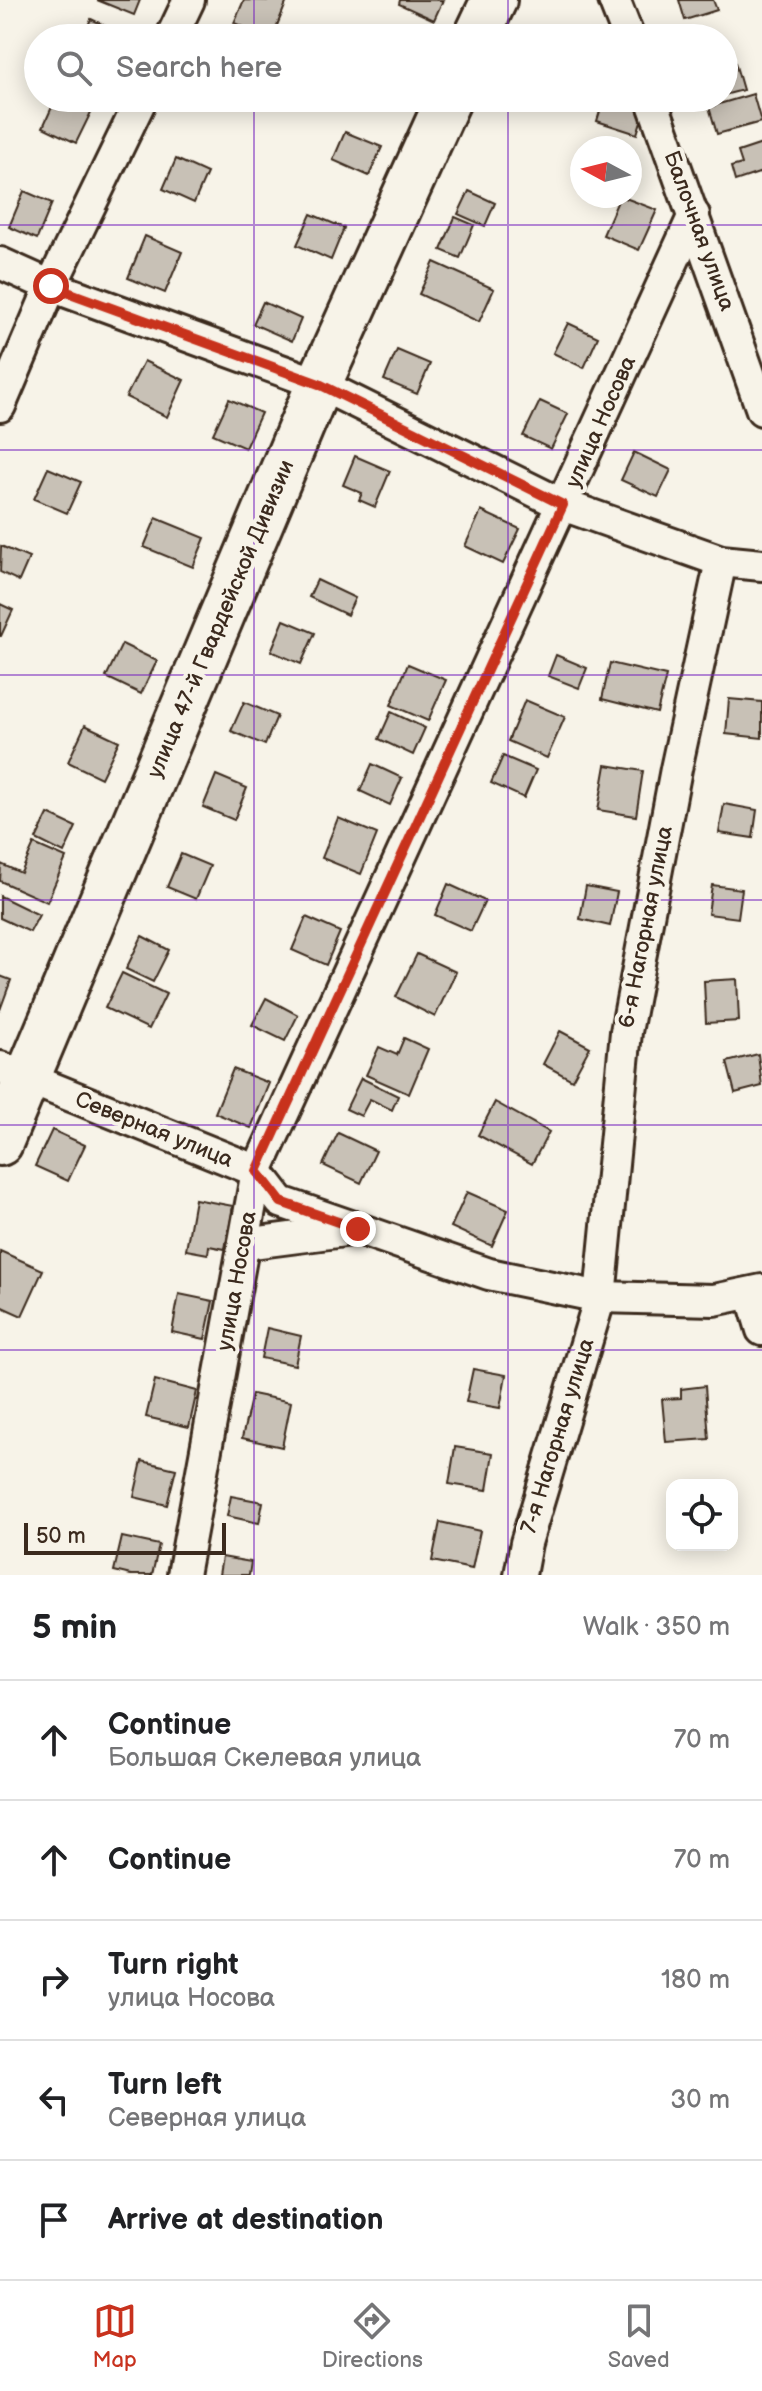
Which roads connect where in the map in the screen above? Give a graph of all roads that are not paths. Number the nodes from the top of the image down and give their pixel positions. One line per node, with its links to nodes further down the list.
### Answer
1 (189, 0): 4 (street)
2 (494, 0): 5 (main road)
3 (614, 0): 6 (street)
4 (178, 24)
5 (483, 24)
6 (623, 24)
7 (135, 112): 12 (street)
8 (443, 112): 13 (main road, улица 47-й Гвардейской Дивизии)
9 (656, 112): 10 (street, Балочная улица)
10 (694, 215): 15 (street, Балочная улица); 16 (street, улица Носова)
11 (0, 263): 12 (street)
12 (51, 286): 13 (street); 14 (street)
13 (319, 384): 16 (street); 19 (main road, улица 47-й Гвардейской Дивизии)
14 (0, 406)
15 (762, 410)
16 (563, 505): 17 (street); 21 (street, улица Носова)
17 (721, 561): 18 (street); 25 (street, 6-я Нагорная улица)
18 (762, 565)
19 (14, 1073): 20 (main road, улица 47-й Гвардейской Дивизии); 21 (street, Северная улица)
20 (0, 1143)
21 (257, 1171): 22 (street, Северная улица); 23 (street, улица Носова)
22 (358, 1229): 23 (street); 25 (street, Северная улица)
23 (244, 1244): 27 (street, улица Носова)
24 (757, 1292): 25 (street, Северная улица); 26 (street)
25 (600, 1297): 28 (street, 7-я Нагорная улица)
26 (762, 1330)
27 (183, 1575)
28 (520, 1575)

